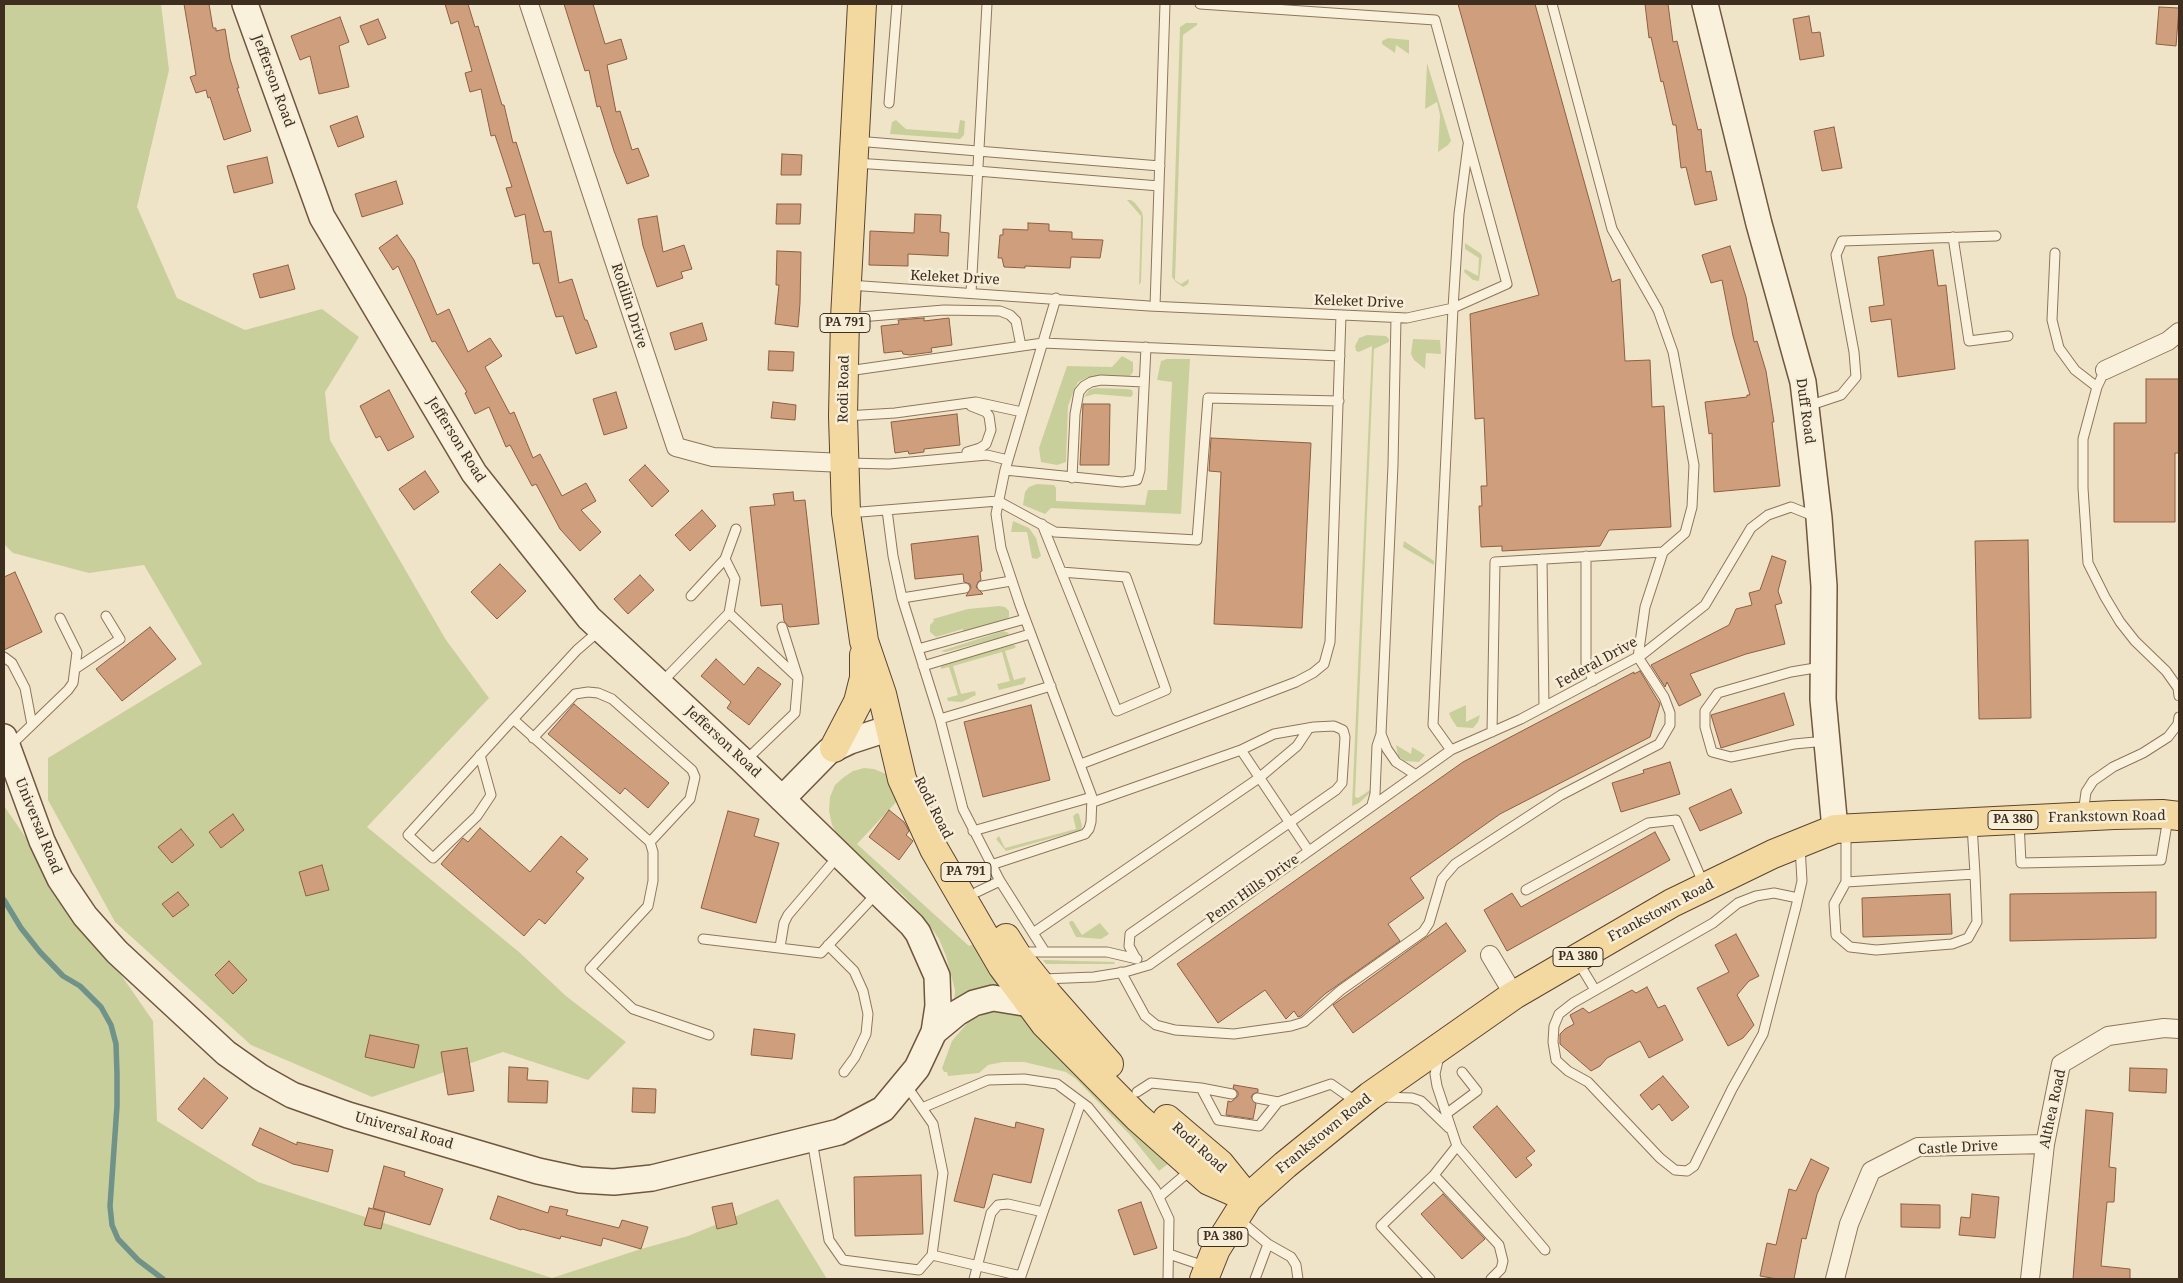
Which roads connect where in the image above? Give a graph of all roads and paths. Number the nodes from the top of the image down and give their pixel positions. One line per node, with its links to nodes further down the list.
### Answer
1 (245, 4): 69 (street, Jefferson Road)
2 (529, 4): 45 (street, Rodilin Drive)
3 (862, 4): 13 (main road, Rodi Road / PA 791)
4 (897, 4): 10 (lane)
5 (987, 4): 12 (lane)
6 (1165, 4): 14 (lane)
7 (1200, 4): 11 (lane)
8 (1552, 4): 54 (lane)
9 (1705, 4): 40 (street, Duff Road)
10 (890, 103)
11 (1468, 141): 24 (lane); 24 (lane, Keleket Drive)
12 (978, 151): 13 (lane); 14 (lane); 15 (lane)
13 (853, 152): 15 (lane); 20 (main road, Rodi Road / PA 791)
14 (1160, 166): 16 (lane)
15 (977, 171): 16 (lane); 21 (lane)
16 (1159, 186): 23 (lane)
17 (1996, 236): 18 (lane)
18 (1953, 237): 29 (lane); 40 (lane)
19 (2055, 253): 37 (lane)
20 (846, 285): 21 (lane, Keleket Drive); 26 (main road, Rodi Road / PA 791)
21 (971, 293): 22 (lane, Keleket Drive)
22 (1056, 298): 23 (lane, Keleket Drive); 30 (lane)
23 (1155, 306): 25 (lane, Keleket Drive)
24 (1453, 308): 27 (lane, Keleket Drive); 97 (lane)
25 (1342, 315): 27 (lane, Keleket Drive); 33 (lane)
26 (845, 318): 31 (lane); 35 (main road, Rodi Road / PA 791)
27 (1396, 318): 91 (lane)
28 (2179, 332): 34 (street)
29 (2008, 336)
30 (1043, 343): 31 (lane); 32 (lane); 41 (lane)
31 (1021, 346): 35 (lane)
32 (1146, 348): 33 (lane); 36 (lane)
33 (1340, 356): 38 (lane)
34 (2105, 370): 37 (lane)
35 (844, 372): 42 (main road, Rodi Road / PA 791)
36 (1144, 382): 47 (lane); 47 (lane)
37 (2096, 388): 82 (lane)
38 (1339, 401): 52 (lane); 100 (lane)
39 (965, 404): 41 (lane); 42 (lane); 43 (lane)
40 (1806, 407): 51 (street, Duff Road)
41 (1022, 412): 44 (lane)
42 (843, 416): 45 (main road, Rodi Road / PA 791)
43 (947, 457): 44 (lane); 45 (lane)
44 (1008, 460): 46 (lane)
45 (844, 463): 50 (main road, Rodi Road / PA 791)
46 (1005, 470): 47 (lane); 48 (lane)
47 (1072, 478)
48 (998, 501): 49 (lane); 52 (lane); 59 (lane)
49 (887, 510): 50 (lane); 63 (lane)
50 (846, 513): 71 (main road, Rodi Road / PA 791)
51 (1819, 518): 74 (lane, Federal Drive); 76 (street, Duff Road)
52 (1042, 524): 58 (lane)
53 (736, 529): 56 (lane)
54 (1663, 552): 55 (lane); 74 (lane)
55 (1586, 556): 57 (lane); 79 (lane)
56 (725, 559): 62 (lane); 64 (lane)
57 (1542, 559): 83 (lane); 89 (lane)
58 (1061, 572): 58 (lane)
59 (1011, 581): 60 (lane); 67 (lane)
60 (982, 586)
61 (965, 588): 63 (lane)
62 (691, 596)
63 (902, 598): 72 (lane)
64 (729, 613): 78 (lane); 80 (lane)
65 (106, 616): 77 (lane)
66 (60, 618): 77 (lane)
67 (1024, 618): 70 (lane); 72 (lane)
68 (782, 627): 78 (lane)
69 (601, 629): 80 (street, Jefferson Road); 85 (lane)
70 (1030, 634): 75 (lane); 81 (lane)
71 (864, 641): 90 (main road, Rodi Road / PA 791); 95 (main road)
72 (918, 649): 75 (lane)
73 (4, 657): 87 (lane)
74 (1638, 657): 79 (lane, Federal Drive); 134 (lane)
75 (923, 666): 86 (lane)
76 (1824, 667): 93 (street, Duff Road); 93 (lane)
77 (75, 669): 87 (lane)
78 (798, 678): 99 (lane)
79 (1593, 681): 83 (lane, Federal Drive)
80 (661, 684): 99 (street, Jefferson Road)
81 (1051, 686): 86 (lane); 100 (lane)
82 (2179, 696)
83 (1544, 707): 89 (lane, Federal Drive)
84 (2179, 717): 107 (lane)
85 (513, 719): 92 (lane); 98 (lane)
86 (940, 719): 112 (lane)
87 (32, 725): 94 (lane)
88 (1309, 728): 96 (lane); 102 (lane); 109 (lane)
89 (1492, 732): 97 (lane, Federal Drive)
90 (892, 734): 95 (street); 104 (street); 120 (main road, Rodi Road / PA 791); 136 (main road, Rodi Road / PA 791)
91 (1381, 734): 101 (lane); 105 (lane)
92 (533, 738): 113 (lane); 113 (lane)
93 (1828, 741): 111 (street, Duff Road)
94 (6, 743): 155 (street, Universal Road)
95 (834, 748): 104 (street)
96 (1241, 750): 102 (lane); 103 (lane)
97 (1452, 750): 101 (lane, Penn Hills Drive)
98 (480, 755): 98 (lane)
99 (744, 762): 104 (street, Jefferson Road)
100 (1081, 764): 103 (lane)
101 (1416, 775): 105 (lane, Penn Hills Drive)
102 (1259, 778): 109 (lane); 126 (lane)
103 (1092, 800): 112 (lane); 117 (lane)
104 (788, 803): 116 (street, Jefferson Road)
105 (1372, 805): 115 (lane, Penn Hills Drive)
106 (2174, 816): 107 (main road, Frankstown Road / PA 380); 108 (lane)
107 (2082, 817): 108 (main road, Frankstown Road / PA 380)
108 (2018, 820): 110 (main road, Frankstown Road / PA 380)
109 (1289, 822): 115 (lane); 131 (lane)
110 (1972, 822): 111 (main road, Frankstown Road / PA 380); 118 (lane)
111 (1840, 828): 114 (main road, Frankstown Road / PA 380); 119 (lane)
112 (973, 831): 117 (lane)
113 (650, 842): 140 (lane)
114 (1800, 843): 121 (main road, Frankstown Road / PA 380); 124 (lane)
115 (1308, 850): 133 (lane, Penn Hills Drive)
116 (840, 853): 123 (street, Universal Road); 128 (lane)
117 (991, 865): 120 (lane)
118 (1975, 874): 119 (lane); 119 (lane)
119 (1846, 882)
120 (988, 887): 126 (main road, Rodi Road / PA 791)
121 (1705, 887): 122 (lane); 132 (main road, Frankstown Road / PA 380)
122 (1526, 890)
123 (879, 891): 127 (lane); 139 (street, Universal Road)
124 (1798, 898): 135 (lane); 135 (lane)
125 (703, 939): 128 (lane)
126 (1024, 943): 129 (lane); 129 (lane); 136 (main road, Rodi Road / PA 791)
127 (828, 946): 128 (lane); 142 (lane)
128 (780, 947)
129 (1045, 952): 131 (lane)
130 (1490, 955): 137 (street)
131 (1135, 957): 133 (lane)
132 (1576, 958): 135 (lane); 137 (main road, Frankstown Road / PA 380)
133 (1149, 965): 134 (lane, Penn Hills Drive)
134 (1121, 972): 136 (lane, Penn Hills Drive)
135 (1595, 990)
136 (1033, 992): 139 (street, Universal Road); 146 (main road, Rodi Road / PA 791); 158 (main road, Rodi Road / PA 791)
137 (1514, 995): 141 (main road, Frankstown Road / PA 380)
138 (2179, 1029): 156 (street, Althea Road)
139 (934, 1032): 144 (street, Universal Road)
140 (709, 1035)
141 (1443, 1044): 149 (main road, Frankstown Road / PA 380); 153 (lane)
142 (844, 1072)
143 (1462, 1072): 153 (lane)
144 (904, 1083): 152 (lane); 155 (street, Universal Road)
145 (1201, 1088): 146 (lane); 147 (lane); 151 (lane)
146 (1137, 1092): 161 (main road, Rodi Road / PA 791)
147 (1232, 1094)
148 (1257, 1098): 151 (lane)
149 (1365, 1100): 151 (lane); 154 (lane); 161 (main road, Frankstown Road / PA 380)
150 (1080, 1102): 152 (lane); 160 (lane); 162 (lane)
151 (1278, 1102)
152 (922, 1108): 166 (lane)
153 (1446, 1114): 154 (lane)
154 (1451, 1130): 157 (lane)
155 (811, 1138): 169 (lane)
156 (2044, 1144): 177 (street, Castle Drive); 178 (street, Althea Road)
157 (1456, 1146): 159 (lane); 164 (lane)
158 (1194, 1168): 160 (lane); 161 (main road, Rodi Road / PA 791)
159 (1434, 1175): 175 (lane); 176 (lane)
160 (1159, 1196): 165 (lane)
161 (1242, 1208): 163 (lane); 168 (main road, Frankstown Road / PA 380)
162 (1043, 1212): 167 (lane); 170 (lane)
163 (1268, 1244): 173 (lane); 174 (lane)
164 (1544, 1250)
165 (1169, 1254): 168 (lane); 172 (lane)
166 (932, 1255): 167 (lane); 169 (lane)
167 (977, 1266): 170 (lane); 171 (lane)
168 (1206, 1273)
169 (920, 1275)
170 (1023, 1278)
171 (974, 1279)
172 (1168, 1279)
173 (1255, 1279)
174 (1298, 1279)
175 (1430, 1279)
176 (1491, 1279)
177 (1835, 1279)
178 (2030, 1279)

